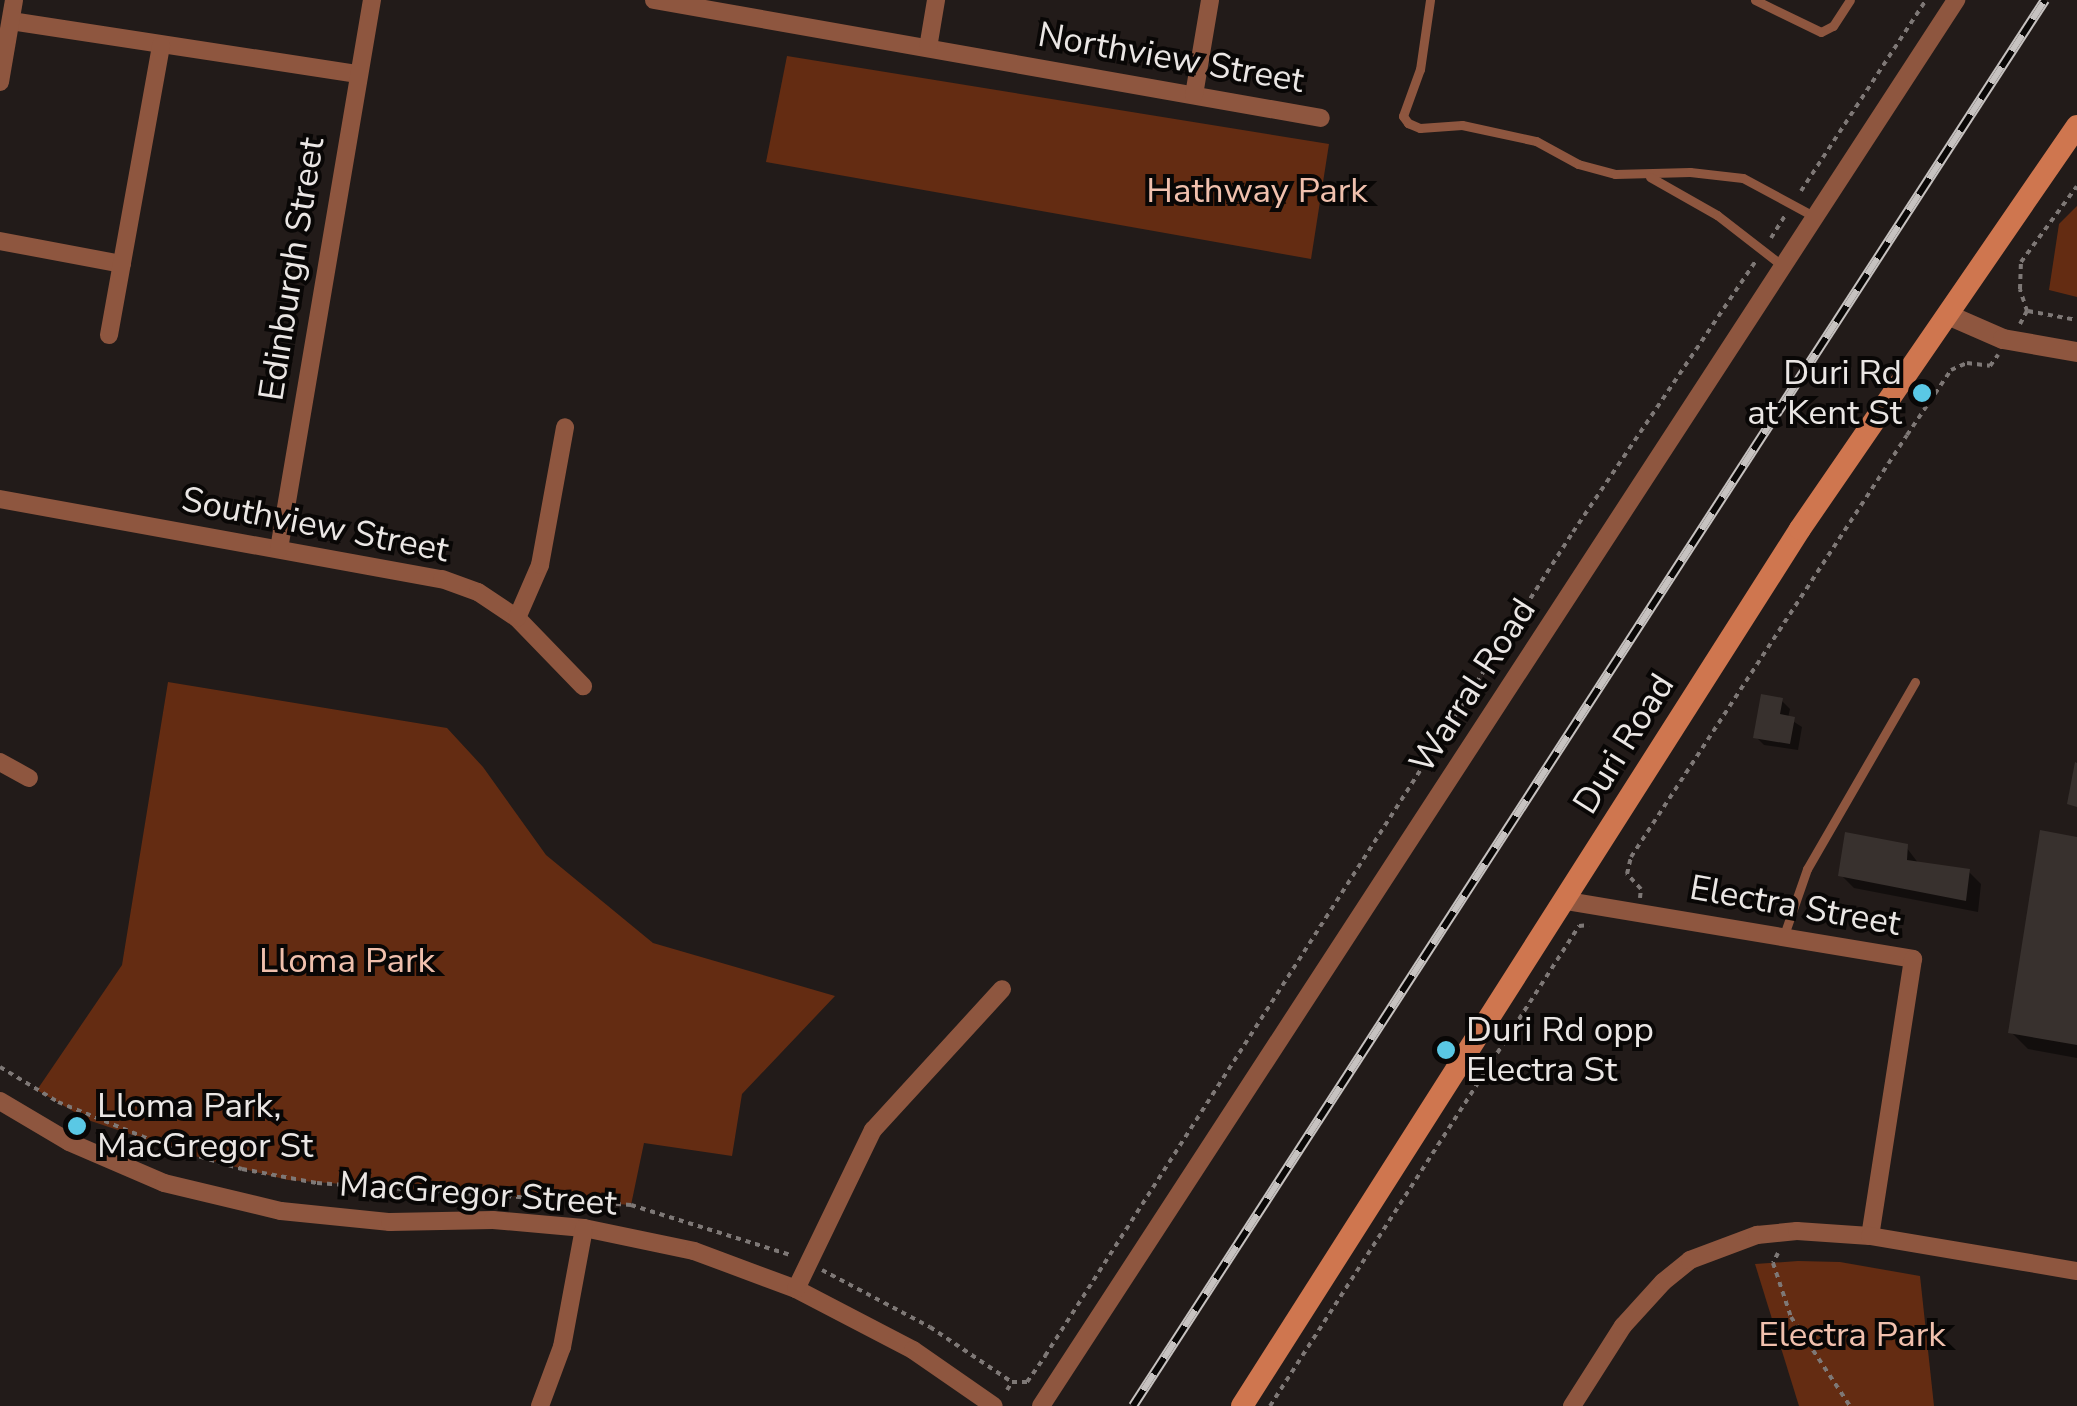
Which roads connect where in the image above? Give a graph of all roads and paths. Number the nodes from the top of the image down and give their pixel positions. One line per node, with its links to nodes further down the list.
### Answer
1 (14, 0): 11 (street)
2 (372, 0): 14 (street, Edinburgh Street)
3 (654, 0): 13 (street, Northview Street)
4 (936, 0): 13 (street)
5 (1210, 0): 16 (street)
6 (1430, 0): 19 (lane)
7 (1755, 0): 8 (lane)
8 (1850, 0)
9 (1926, 0): 21 (path)
10 (1956, 0): 22 (street, Warral Road)
11 (10, 21): 12 (street); 15 (street)
12 (161, 46): 14 (street); 25 (street)
13 (928, 48): 16 (street, Northview Street)
14 (358, 74): 35 (street, Edinburgh Street)
15 (0, 82)
16 (1194, 94): 17 (street, Northview Street)
17 (1321, 118)
18 (2077, 126): 28 (main road, Duri Road)
19 (1650, 176): 21 (lane); 24 (lane)
20 (2077, 186): 27 (path)
21 (1793, 203): 22 (lane); 24 (path)
22 (1817, 218): 26 (street, Warral Road)
23 (0, 241): 25 (street)
24 (1762, 250): 26 (lane); 52 (path)
25 (122, 264): 30 (street)
26 (1784, 267): 55 (street, Warral Road)
27 (2027, 311): 29 (path); 31 (path)
28 (1948, 315): 31 (street); 41 (main road, Duri Road)
29 (2077, 320)
30 (109, 335)
31 (2003, 338): 32 (street); 42 (path)
32 (2077, 352)
33 (565, 427): 36 (street)
34 (0, 500): 35 (street, Southview Street)
35 (279, 549): 36 (street, Southview Street)
36 (517, 618): 38 (street, Southview Street)
37 (1915, 682): 44 (lane)
38 (583, 686)
39 (0, 762): 40 (street)
40 (28, 778)
41 (1567, 901): 42 (street, Electra Street); 56 (main road, Duri Road)
42 (1637, 912): 44 (street, Electra Street)
43 (1599, 926): 57 (path)
44 (1784, 935): 49 (street, Electra Street)
45 (1002, 989): 51 (street)
46 (0, 1101): 47 (street, MacGregor Street)
47 (584, 1228): 51 (street, MacGregor Street); 53 (street)
48 (1789, 1232): 49 (street); 58 (street); 59 (path)
49 (1870, 1236): 50 (street)
50 (2077, 1271)
51 (796, 1289): 54 (street, MacGregor Street)
52 (1007, 1390)
53 (540, 1406)
54 (994, 1406)
55 (1041, 1406)
56 (1242, 1406)
57 (1270, 1406)
58 (1572, 1406)
59 (1850, 1406)

